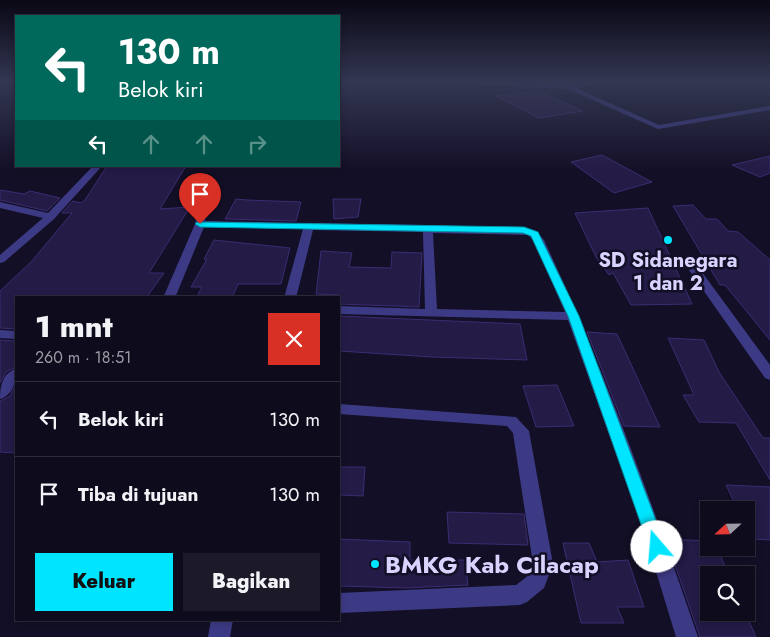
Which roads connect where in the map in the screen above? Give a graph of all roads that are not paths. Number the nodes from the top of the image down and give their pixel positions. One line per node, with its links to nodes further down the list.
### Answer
1 (624, 112): 2 (street)
2 (748, 112)
3 (97, 167): 6 (street)
4 (204, 205): 7 (street)
5 (0, 206): 6 (street)
6 (51, 216): 10 (street)
7 (200, 224): 8 (street); 12 (street)
8 (309, 227): 9 (street); 13 (street)
9 (428, 228): 15 (street); 16 (street)
10 (0, 260)
11 (695, 270): 20 (street)
12 (170, 296)
13 (291, 296)
14 (340, 310): 15 (street)
15 (431, 311): 16 (street)
16 (573, 316): 26 (street)
17 (0, 334): 18 (street)
18 (15, 335)
19 (15, 375): 21 (street)
20 (770, 375)
21 (0, 394)
22 (340, 409): 23 (street)
23 (340, 603)
24 (222, 621): 25 (street)
25 (219, 637)
26 (686, 637)

